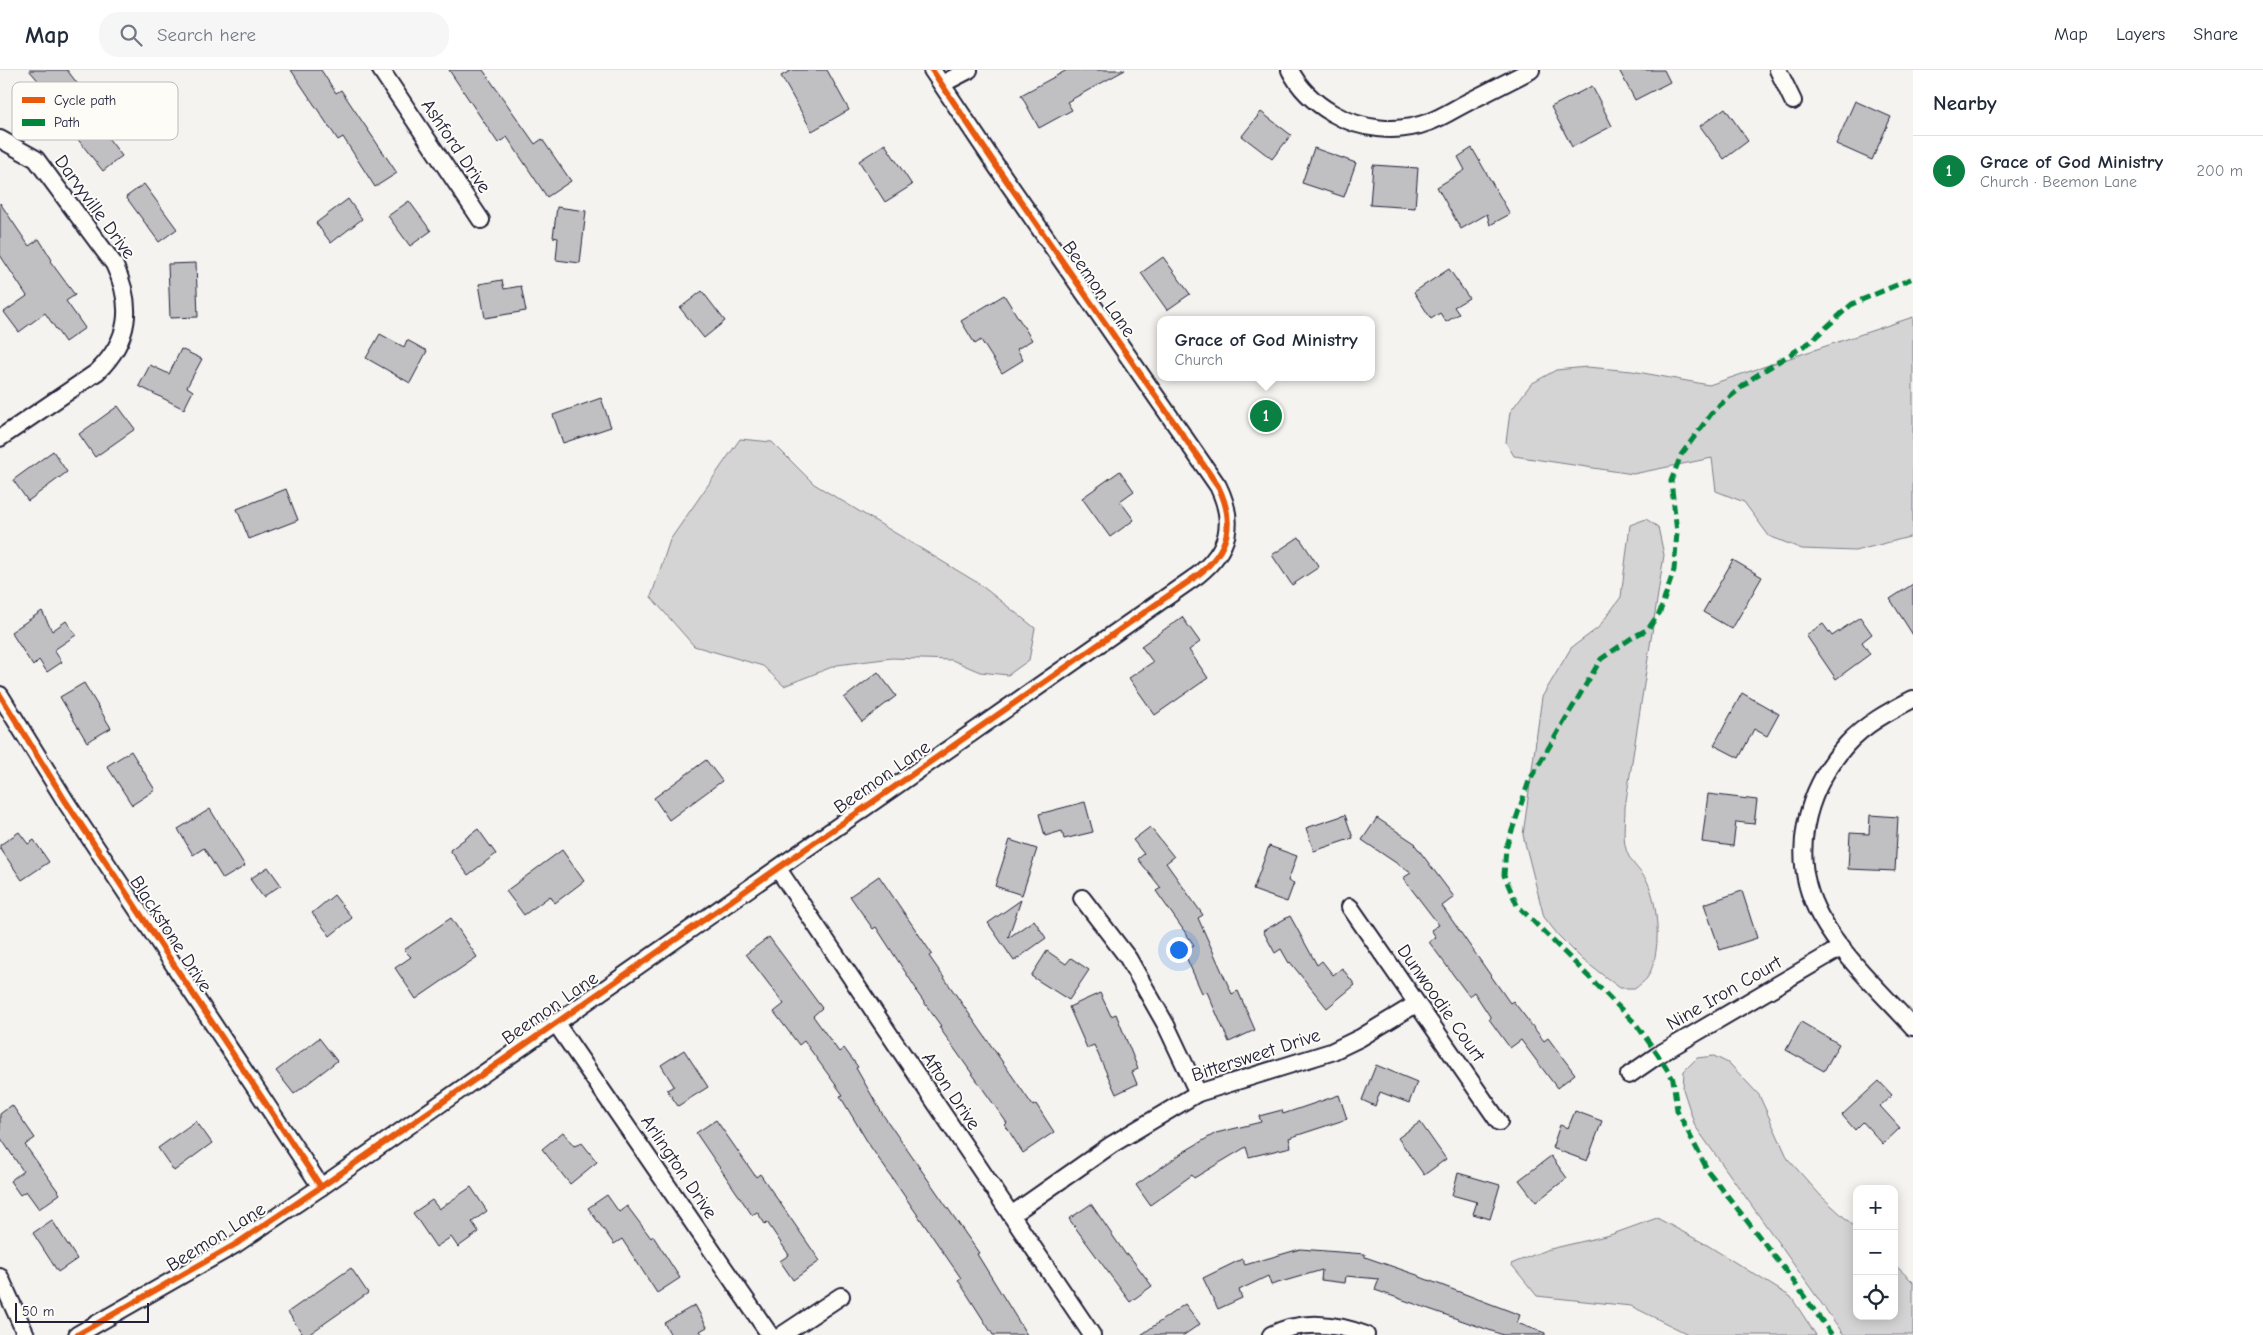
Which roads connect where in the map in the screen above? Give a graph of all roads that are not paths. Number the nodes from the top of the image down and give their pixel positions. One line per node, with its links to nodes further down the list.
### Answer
1 (381, 70): 10 (street, Ashford Drive)
2 (932, 70): 7 (street, Beemon Lane)
3 (970, 70): 7 (street)
4 (1290, 70): 5 (street)
5 (1531, 70)
6 (1778, 70): 8 (street)
7 (942, 84): 14 (street, Beemon Lane)
8 (1793, 101)
9 (0, 138): 11 (street, Darvyville Drive)
10 (482, 220)
11 (0, 438)
12 (0, 694): 24 (street, Blackstone Drive)
13 (1913, 698): 17 (street)
14 (778, 869): 19 (street, Beemon Lane); 25 (street, Afton Drive)
15 (1082, 898): 22 (street)
16 (1350, 907): 18 (street, Dunwoodie Court)
17 (1842, 947): 20 (street); 21 (street, Nine Iron Court)
18 (1416, 1004): 22 (street, Bittersweet Drive); 23 (street, Dunwoodie Court)
19 (556, 1022): 24 (street, Beemon Lane); 30 (street, Arlington Drive)
20 (1913, 1027)
21 (1629, 1075)
22 (1198, 1093): 25 (street, Bittersweet Drive)
23 (1499, 1122)
24 (321, 1187): 29 (street, Beemon Lane)
25 (1011, 1215): 32 (street, Afton Drive)
26 (0, 1277): 28 (street)
27 (841, 1296): 31 (street)
28 (26, 1335)
29 (77, 1335)
30 (770, 1335)
31 (782, 1335)
32 (1092, 1335)
33 (1271, 1335): 34 (street)
34 (1366, 1335)

